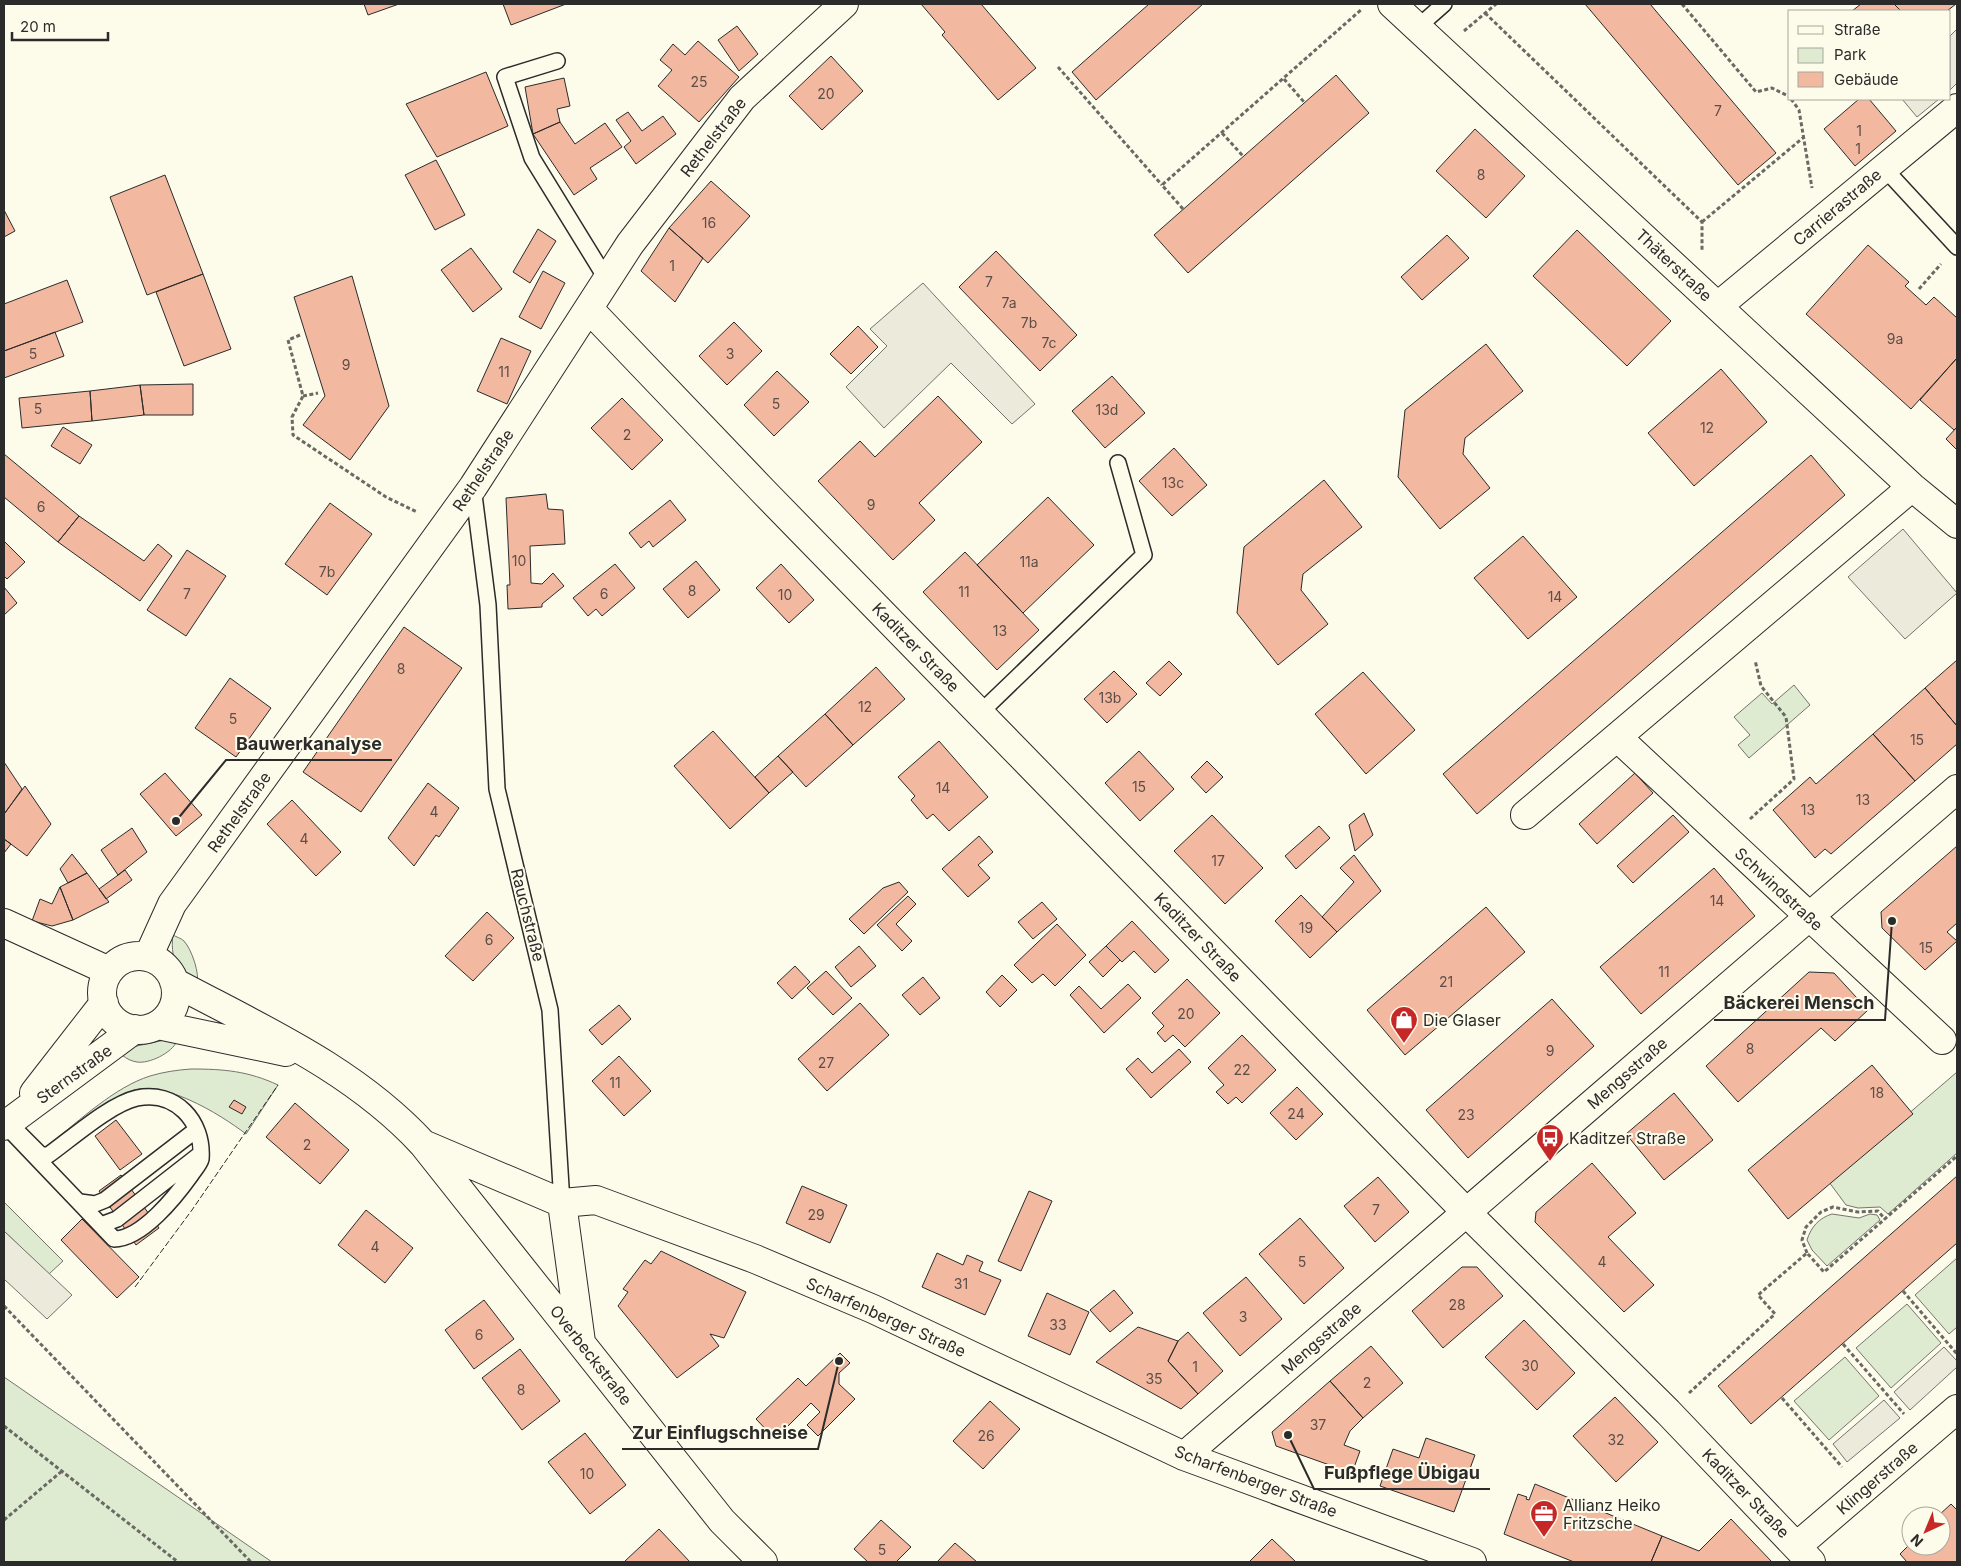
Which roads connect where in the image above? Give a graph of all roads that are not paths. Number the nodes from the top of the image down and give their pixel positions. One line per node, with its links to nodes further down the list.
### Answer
1 (844, 4): 9 (street, Rethelstraße)
2 (1392, 4): 4 (street, Thäterstraße)
3 (1444, 4): 4 (lane)
4 (1418, 27): 10 (street, Thäterstraße)
5 (556, 61): 9 (lane)
6 (1957, 108): 7 (street, Carrierastraße)
7 (1884, 168): 8 (lane); 10 (street, Carrierastraße)
8 (1957, 247)
9 (607, 280): 11 (street, Rethelstraße)
10 (1709, 299): 14 (street, Thäterstraße)
11 (589, 309): 13 (street, Rethelstraße); 16 (street, Kaditzer Straße)
12 (1118, 463): 16 (lane)
13 (473, 487): 22 (street, Rethelstraße); 34 (lane, Rauchstraße)
14 (1912, 487): 15 (street, Thäterstraße); 17 (street)
15 (1957, 524)
16 (980, 712): 35 (street, Kaditzer Straße)
17 (1617, 737): 19 (street); 20 (street, Schwindstraße)
18 (1957, 789): 20 (street, Mengsstraße)
19 (1525, 816)
20 (1808, 917): 27 (street, Schwindstraße); 35 (street, Mengsstraße)
21 (4, 923): 23 (street)
22 (148, 957): 23 (street); 24 (street)
23 (109, 971): 25 (street)
24 (174, 982): 26 (street); 28 (street, Scharfenberger Straße)
25 (104, 1003): 26 (street); 29 (street, Sternstraße)
26 (146, 1027): 28 (street, Scharfenberger Straße); 29 (street, Sternstraße)
27 (1942, 1040)
28 (316, 1058): 31 (street, Scharfenberger Straße)
29 (8, 1123): 30 (lane); 33 (lane)
30 (196, 1130): 32 (lane); 33 (lane)
31 (423, 1144): 34 (street, Scharfenberger Straße); 37 (street, Overbeckstraße)
32 (200, 1154): 36 (lane); 36 (lane)
33 (80, 1202): 36 (lane)
34 (562, 1203): 37 (street, Rauchstraße); 39 (street, Scharfenberger Straße)
35 (1466, 1212): 39 (street, Mengsstraße); 40 (street, Kaditzer Straße)
36 (101, 1225)
37 (581, 1343): 41 (street, Overbeckstraße)
38 (1957, 1409): 40 (street, Klingerstraße)
39 (1184, 1456): 42 (street, Scharfenberger Straße)
40 (1804, 1554)
41 (763, 1562)
42 (1472, 1562)

